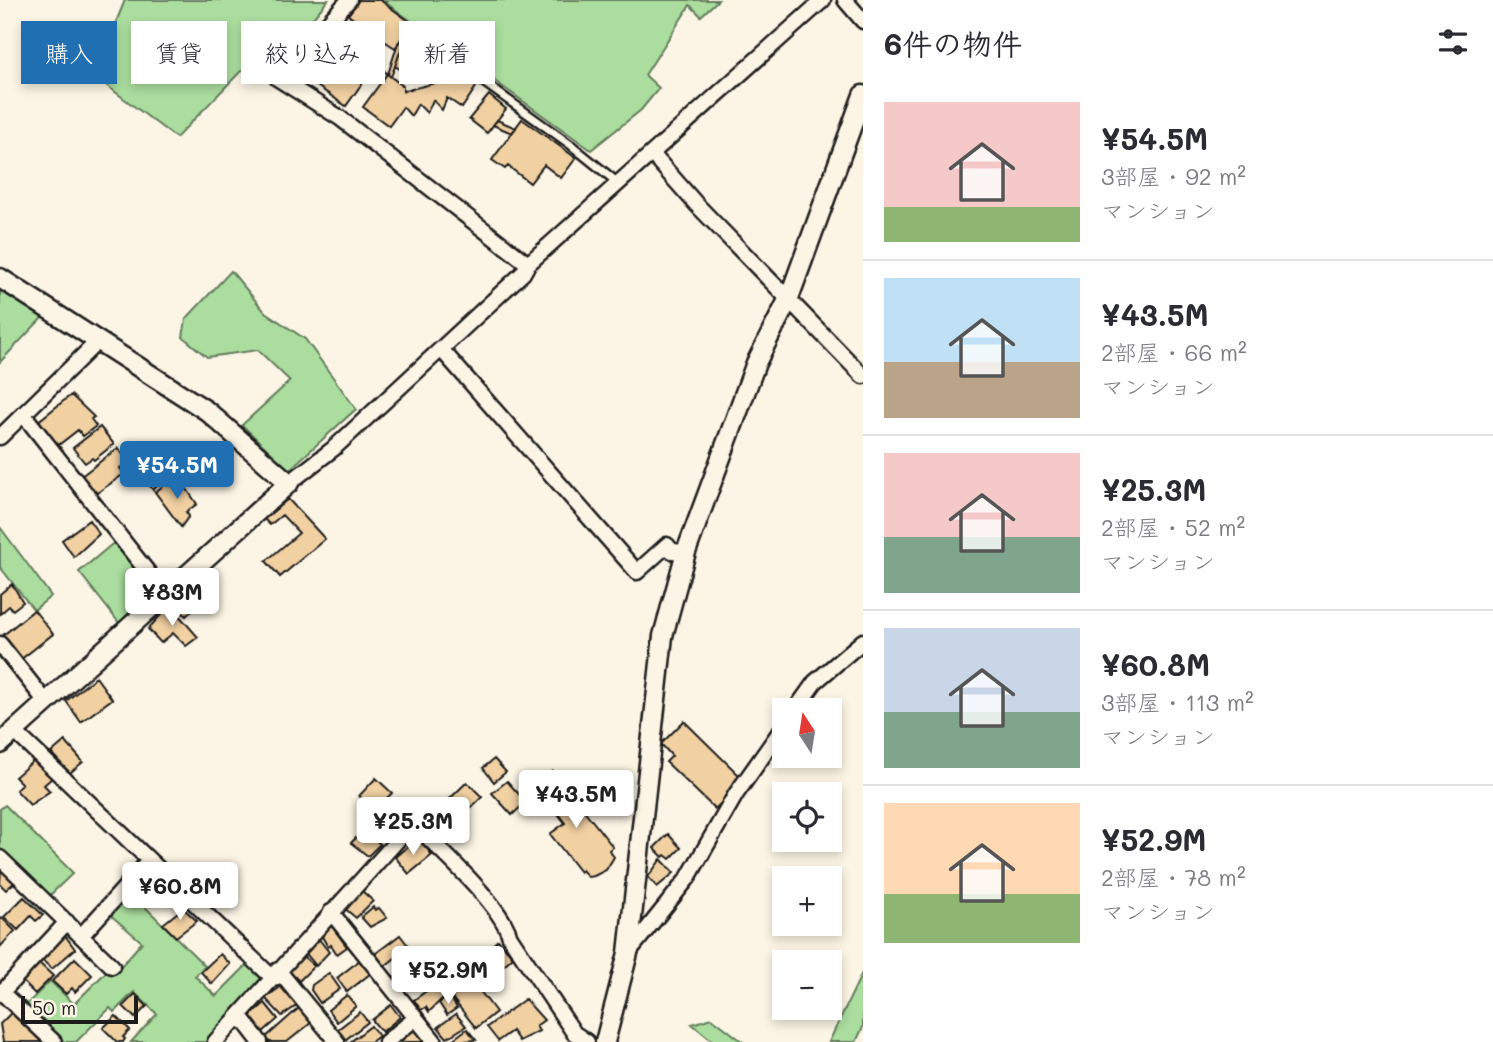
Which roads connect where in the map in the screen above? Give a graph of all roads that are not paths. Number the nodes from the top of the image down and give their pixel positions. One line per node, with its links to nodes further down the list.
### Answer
1 (349, 0): 9 (street)
2 (823, 0): 7 (street)
3 (845, 0): 4 (street)
4 (863, 21)
5 (486, 84): 8 (lane)
6 (863, 95): 11 (street)
7 (652, 155): 8 (street); 11 (street)
8 (618, 184): 9 (street)
9 (528, 264): 13 (street)
10 (0, 278): 12 (street)
11 (789, 298): 14 (street); 18 (street)
12 (98, 341): 15 (street); 17 (street)
13 (441, 349): 17 (street); 18 (street)
14 (863, 376)
15 (24, 415): 16 (street); 19 (street)
16 (0, 437)
17 (289, 483): 19 (street)
18 (685, 552): 32 (street)
19 (165, 594): 23 (street)
20 (863, 641): 22 (street)
21 (0, 644): 23 (street)
22 (804, 698)
23 (46, 702): 24 (street)
24 (14, 731): 26 (street); 28 (street)
25 (772, 743): 32 (street)
26 (0, 744)
27 (0, 858): 30 (street)
28 (149, 861): 31 (street); 34 (street)
29 (331, 912): 34 (street); 37 (street); 44 (street)
30 (67, 922): 31 (street); 35 (street)
31 (81, 936): 33 (street)
32 (628, 953): 45 (street)
33 (113, 966)
34 (276, 974): 36 (street); 41 (street)
35 (1, 992): 38 (street)
36 (240, 1016): 39 (street); 40 (street)
37 (416, 1018): 42 (street); 43 (street)
38 (54, 1042)
39 (215, 1042)
40 (260, 1042)
41 (337, 1042)
42 (386, 1042)
43 (435, 1042)
44 (587, 1042)
45 (605, 1042)

